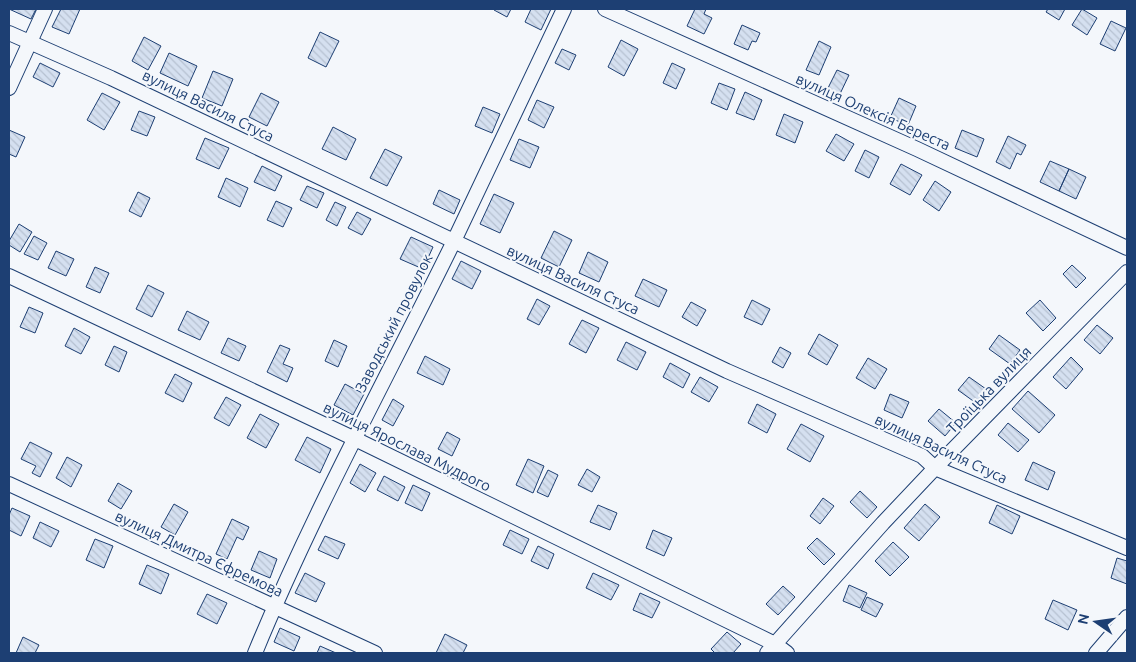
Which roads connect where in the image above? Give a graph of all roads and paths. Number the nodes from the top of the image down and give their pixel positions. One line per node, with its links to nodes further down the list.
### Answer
1 (45, 9): 5 (street)
2 (564, 9): 7 (street, Заводський провулок)
3 (605, 9): 8 (street, вулиця Олексія Береста)
4 (9, 33): 5 (street, вулиця Василя Стуса)
5 (30, 42): 6 (street); 7 (street, вулиця Василя Стуса)
6 (9, 88)
7 (454, 241): 11 (street, Заводський провулок); 12 (street, вулиця Василя Стуса)
8 (1127, 248)
9 (1127, 272): 12 (street, Троїцька вулиця)
10 (9, 276): 11 (street, вулиця Ярослава Мудрого)
11 (353, 438): 15 (street, Заводський провулок); 17 (street, вулиця Ярослава Мудрого)
12 (936, 468): 14 (street, вулиця Василя Стуса); 17 (street, Троїцька вулиця)
13 (9, 484): 15 (street, вулиця Дмитра Єфремова)
14 (1127, 548)
15 (274, 607): 18 (street, Заводський провулок); 19 (street, вулиця Дмитра Єфремова)
16 (1127, 617): 21 (street)
17 (771, 649): 20 (street, вулиця Ярослава Мудрого)
18 (255, 653)
19 (375, 653)
20 (787, 653)
21 (1096, 653)

